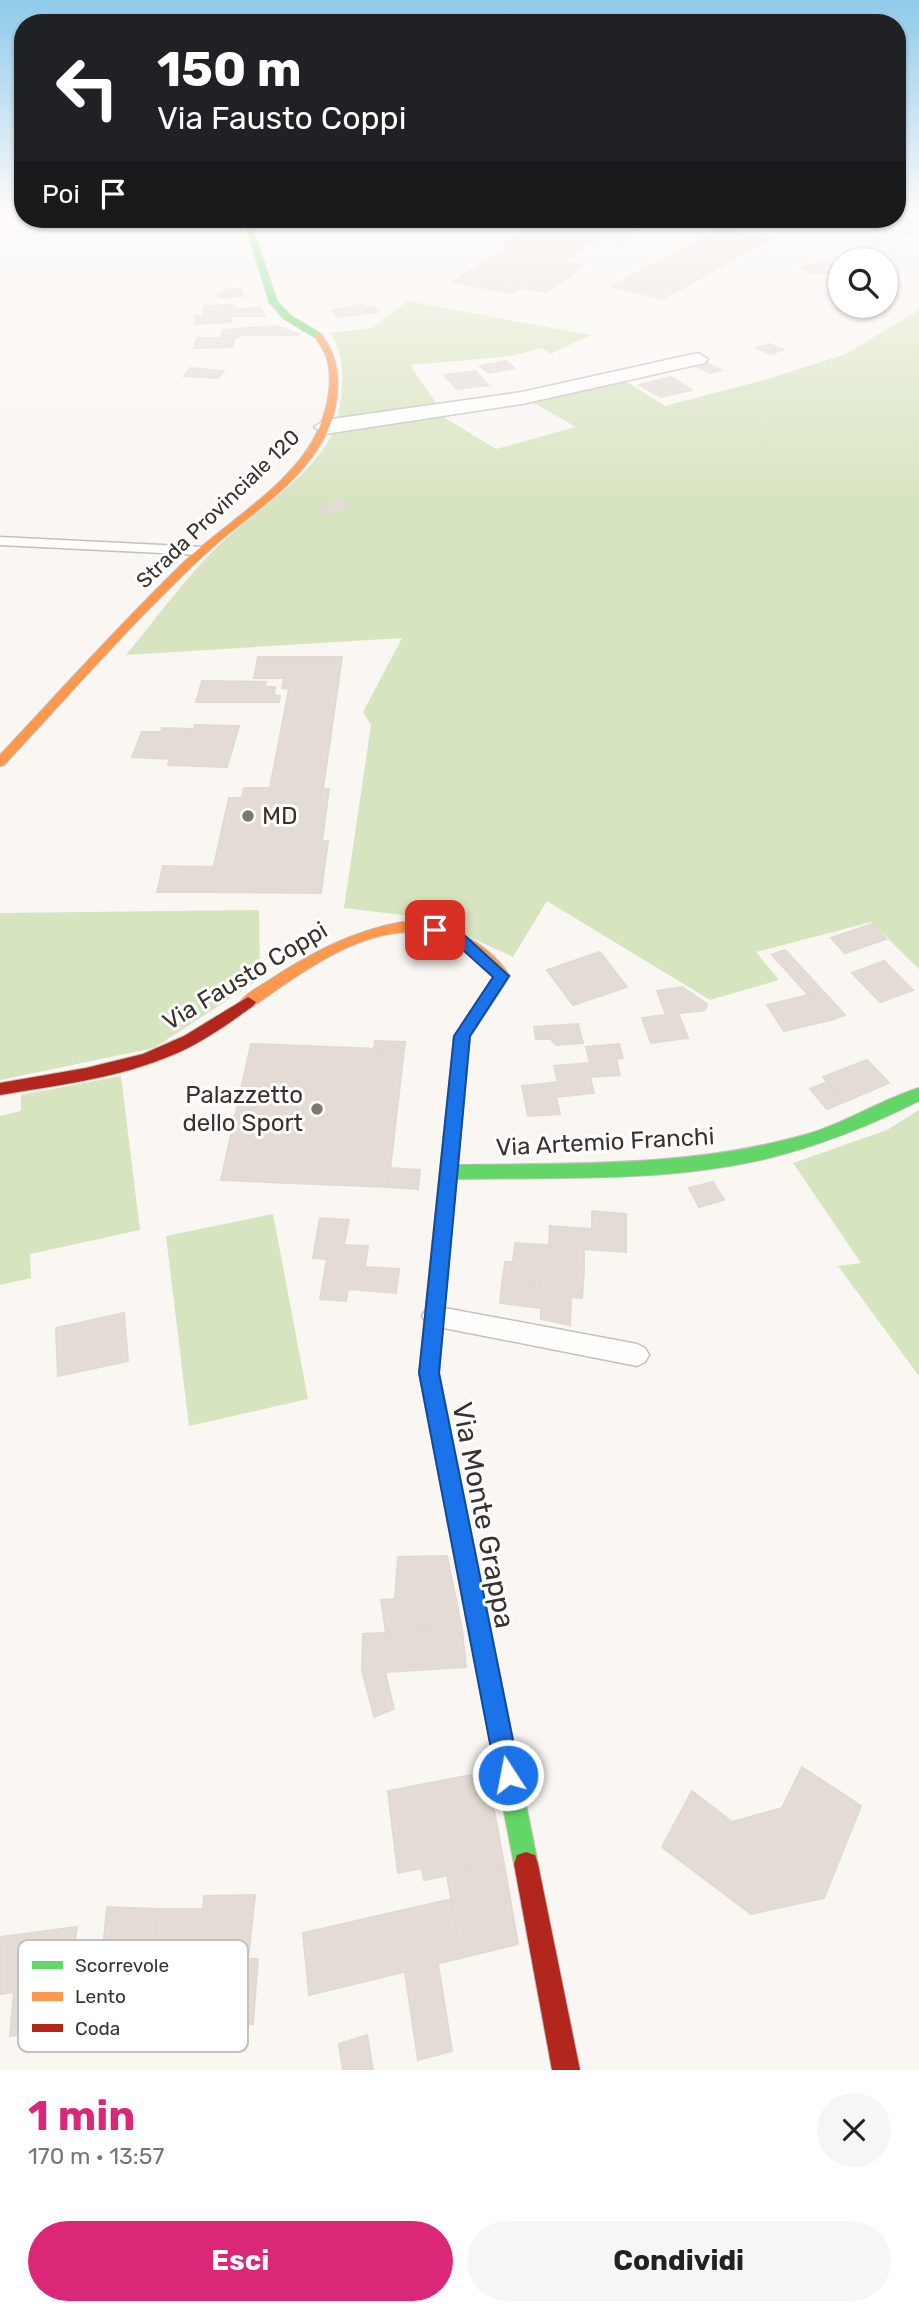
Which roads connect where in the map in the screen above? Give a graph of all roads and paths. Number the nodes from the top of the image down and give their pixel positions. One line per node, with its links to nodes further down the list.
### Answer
1 (279, 310): 3 (street, Strada Provinciale 120)
2 (698, 359): 3 (street)
3 (325, 427): 5 (street, Strada Provinciale 120)
4 (0, 541): 5 (lane)
5 (202, 551): 6 (street, Strada Provinciale 120)
6 (0, 762)
7 (502, 976): 8 (street, Via Fausto Coppi); 10 (street, Via Monte Grappa)
8 (0, 1089)
9 (919, 1094): 10 (street, Via Artemio Franchi)
10 (449, 1172): 11 (street, Via Monte Grappa)
11 (433, 1316): 12 (lane); 13 (street, Via Monte Grappa)
12 (637, 1355)
13 (566, 2070)

